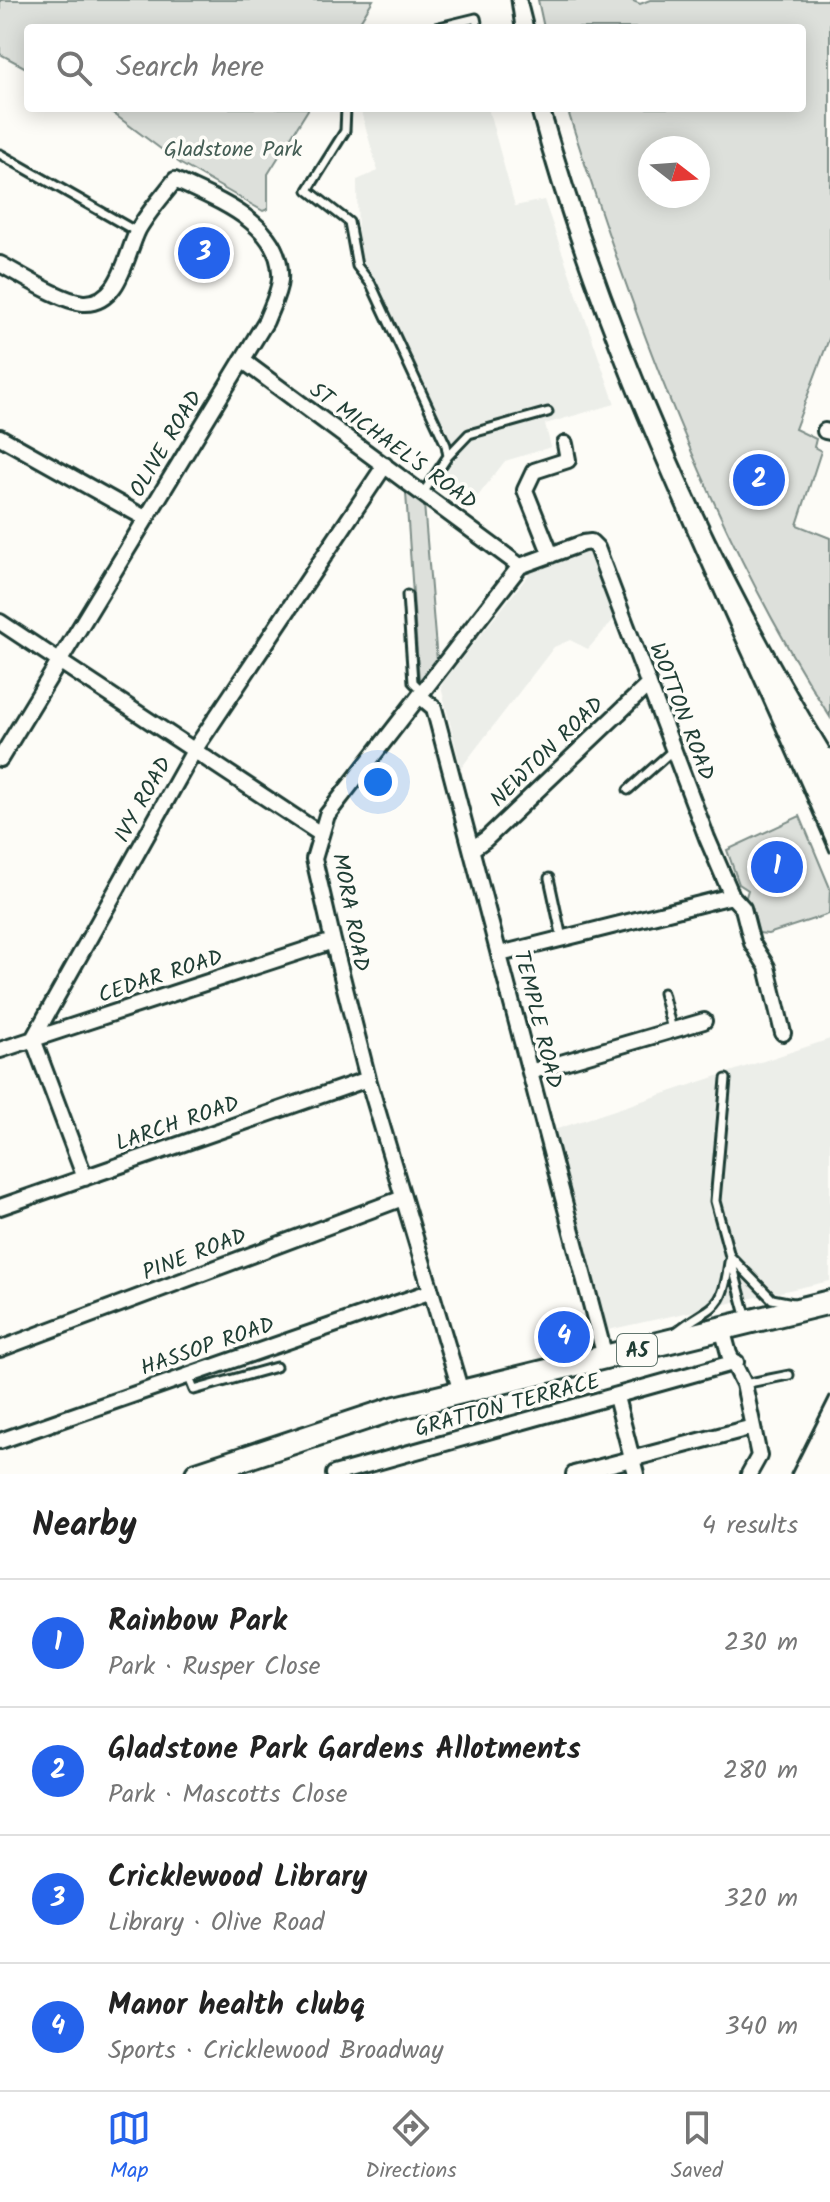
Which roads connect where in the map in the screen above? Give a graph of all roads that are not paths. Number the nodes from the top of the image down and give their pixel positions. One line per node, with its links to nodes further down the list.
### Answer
1 (451, 24): 2 (lane)
2 (477, 24)
3 (346, 112): 11 (lane)
4 (0, 154): 5 (lane)
5 (137, 232): 6 (street); 7 (street, OLIVE ROAD)
6 (0, 264)
7 (242, 360): 12 (street, ST MICHAEL'S ROAD); 14 (street, OLIVE ROAD)
8 (548, 412): 11 (lane)
9 (0, 437): 14 (street)
10 (565, 444): 15 (street)
11 (448, 456): 13 (lane)
12 (385, 465): 13 (street, ST MICHAEL'S ROAD); 22 (street, IVY ROAD)
13 (423, 493): 16 (street, ST MICHAEL'S ROAD)
14 (145, 518): 19 (street, OLIVE ROAD)
15 (551, 555): 16 (street); 20 (street, WOTTON ROAD)
16 (520, 566): 21 (street, MORA ROAD)
17 (407, 595): 21 (lane)
18 (0, 622): 19 (street)
19 (60, 659): 22 (street); 24 (street, OLIVE ROAD)
20 (649, 684): 23 (street, WOTTON ROAD); 27 (street, NEWTON ROAD)
21 (422, 695): 26 (street, MORA ROAD); 27 (street, TEMPLE ROAD)
22 (195, 749): 26 (street); 37 (street, IVY ROAD)
23 (675, 749): 25 (lane); 29 (street, WOTTON ROAD)
24 (0, 759)
25 (628, 790)
26 (319, 833): 31 (street, MORA ROAD)
27 (472, 849): 32 (street, TEMPLE ROAD)
28 (549, 878): 30 (lane)
29 (732, 896): 30 (street); 36 (street, WOTTON ROAD)
30 (563, 939): 32 (street)
31 (333, 941): 37 (street, CEDAR ROAD); 40 (street, MORA ROAD)
32 (500, 954): 39 (street, TEMPLE ROAD)
33 (663, 993): 35 (lane)
34 (704, 1021): 35 (street)
35 (672, 1030): 39 (street)
36 (783, 1033)
37 (33, 1039): 38 (street, CEDAR ROAD); 42 (street)
38 (0, 1050)
39 (530, 1072): 52 (street, TEMPLE ROAD)
40 (368, 1079): 42 (street, LARCH ROAD); 43 (street, MORA ROAD)
41 (726, 1079): 45 (lane)
42 (85, 1178): 44 (street, LARCH ROAD)
43 (403, 1198): 46 (street, MORA ROAD); 51 (street, PINE ROAD)
44 (0, 1207)
45 (730, 1255): 47 (lane); 48 (lane); 50 (lane)
46 (429, 1292): 55 (street, HASSOP ROAD); 58 (street, MORA ROAD)
47 (819, 1304): 48 (main road, A5)
48 (748, 1321): 49 (main road, A5)
49 (722, 1328): 50 (main road, A5); 53 (street)
50 (662, 1344): 52 (main road, A5)
51 (0, 1349)
52 (605, 1357): 58 (main road, A5)
53 (736, 1362): 57 (street); 59 (street, GRATTON TERRACE)
54 (276, 1367): 55 (lane)
55 (188, 1375): 61 (street, HASSOP ROAD)
56 (789, 1375): 57 (lane)
57 (744, 1384): 60 (street)
58 (461, 1392): 63 (main road, A5)
59 (616, 1397): 62 (street); 65 (street, GRATTON TERRACE)
60 (753, 1427): 62 (street); 68 (street)
61 (0, 1441)
62 (632, 1459): 66 (street); 67 (street)
63 (232, 1468): 64 (main road, A5)
64 (197, 1474)
65 (334, 1474)
66 (574, 1474)
67 (636, 1474)
68 (749, 1474)

